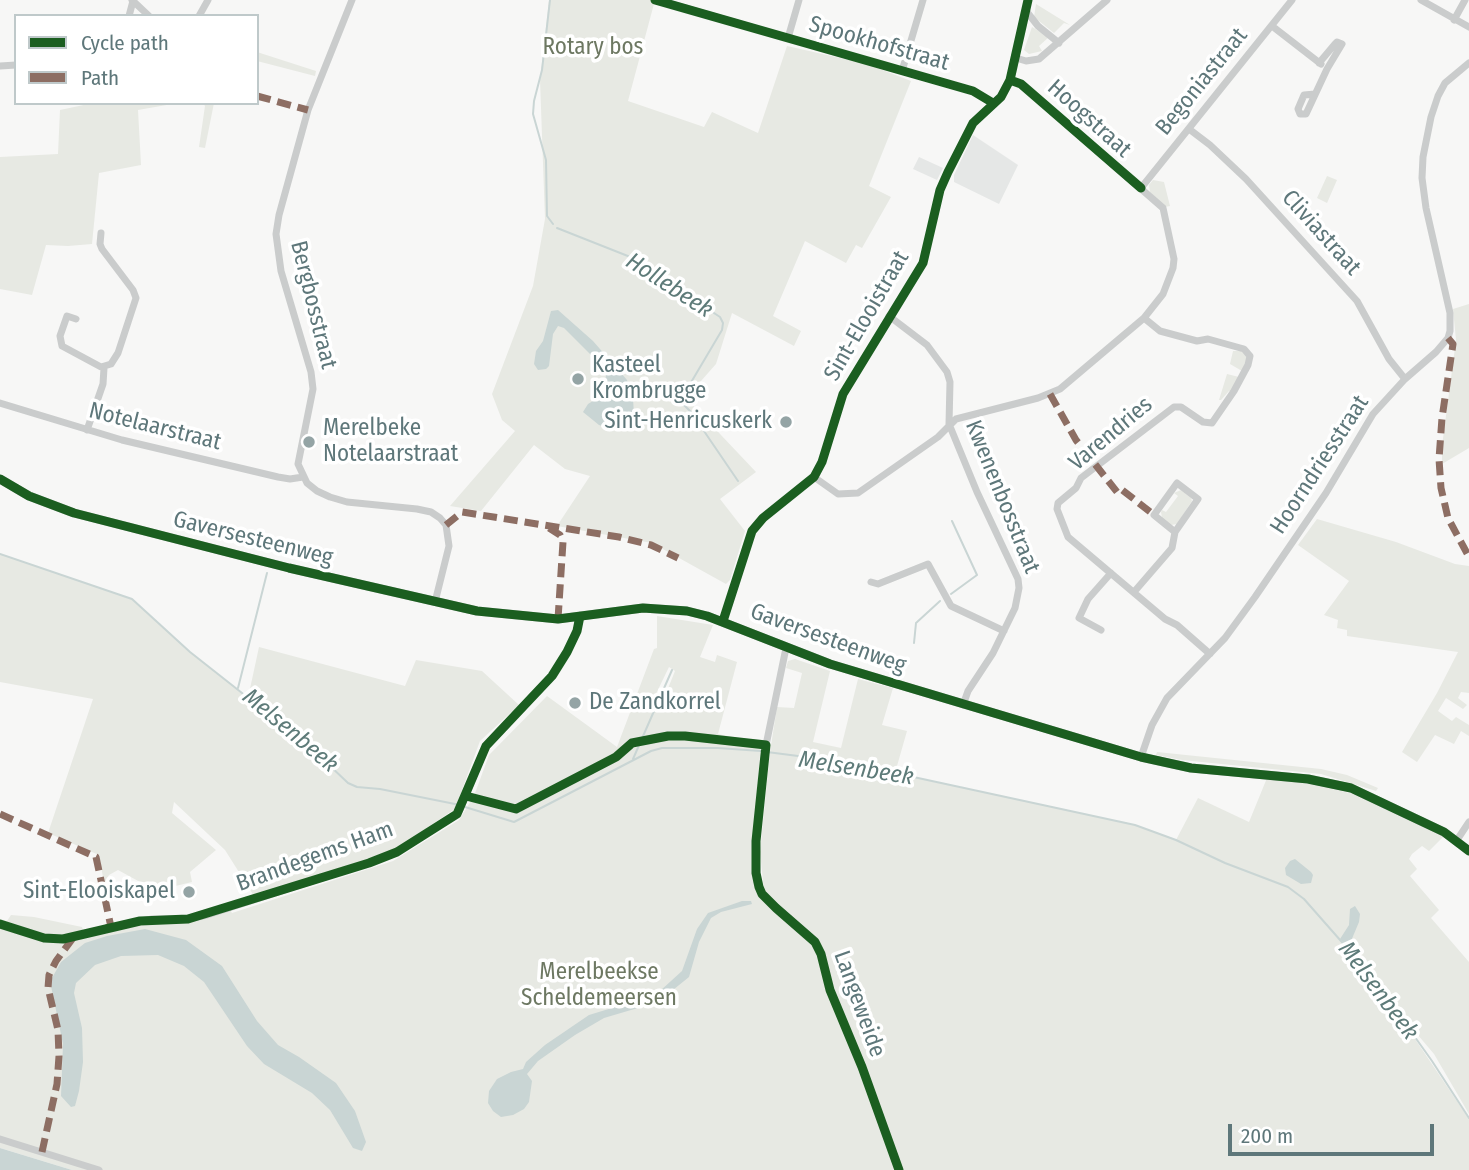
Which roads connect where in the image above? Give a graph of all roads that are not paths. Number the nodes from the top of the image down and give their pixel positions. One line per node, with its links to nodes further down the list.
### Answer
1 (133, 0): 12 (street)
2 (352, 0): 37 (street, Bergbosstraat)
3 (799, 0): 16 (street)
4 (923, 0): 22 (street)
5 (1028, 0): 11 (street, Sint-Elooistraat)
6 (1107, 0): 17 (street)
7 (1292, 0): 14 (street, Begoniastraat)
8 (1421, 0): 13 (street)
9 (1465, 0): 13 (street)
10 (672, 4): 16 (street, Spookhofstraat)
11 (1027, 12): 17 (street); 18 (street, Sint-Elooistraat)
12 (147, 14)
13 (1454, 20): 15 (street)
14 (1272, 26): 19 (street); 26 (street, Begoniastraat)
15 (1469, 27)
16 (788, 38): 22 (street, Spookhofstraat)
17 (1059, 43): 18 (street)
18 (1016, 58): 23 (street, Sint-Elooistraat)
19 (1319, 63): 21 (street); 21 (street)
20 (1469, 63): 33 (street, Hoorndriesstraat)
21 (1327, 69): 24 (street)
22 (902, 71): 25 (street, Spookhofstraat)
23 (1010, 80): 25 (street, Sint-Elooistraat); 27 (street, Hoogstraat)
24 (1315, 94)
25 (993, 103): 29 (street, Sint-Elooistraat)
26 (1189, 129): 27 (street, Begoniastraat); 33 (street, Cliviastraat)
27 (1141, 188): 31 (street, Hoogstraat)
28 (101, 233): 32 (street)
29 (889, 316): 35 (street, Kwenenbosstraat); 38 (street, Sint-Elooistraat)
30 (76, 318): 32 (street)
31 (1144, 318): 35 (street, Hoogstraat); 41 (street, Varendries)
32 (104, 368): 36 (street)
33 (1405, 379): 50 (street, Hoorndriesstraat)
34 (0, 403): 36 (street, Notelaarstraat)
35 (949, 424): 38 (street, Hoogstraat); 48 (street, Kwenenbosstraat)
36 (87, 430): 37 (street, Notelaarstraat)
37 (303, 477): 44 (street)
38 (814, 477): 46 (street, Sint-Elooistraat)
39 (0, 479): 44 (street, Gaversesteenweg)
40 (1175, 532): 40 (street); 43 (street)
41 (1111, 573): 43 (street, Varendries); 47 (street)
42 (871, 582): 48 (street)
43 (1135, 593): 50 (street, Varendries)
44 (435, 602): 45 (street, Gaversesteenweg)
45 (580, 616): 46 (street, Gaversesteenweg); 56 (street, Brandegems Ham)
46 (723, 621): 49 (street, Gaversesteenweg)
47 (1101, 630)
48 (1004, 631): 51 (street, Kwenenbosstraat)
49 (786, 648): 51 (street, Gaversesteenweg); 59 (street, Langeweide)
50 (1210, 654): 52 (street, Hoorndriesstraat)
51 (963, 705): 52 (street, Gaversesteenweg)
52 (1141, 757): 54 (street, Gaversesteenweg)
53 (1469, 822): 54 (street)
54 (1457, 840): 55 (street, Gaversesteenweg)
55 (1469, 850)
56 (111, 927)
57 (0, 1139): 58 (street)
58 (99, 1170)
59 (898, 1170)

